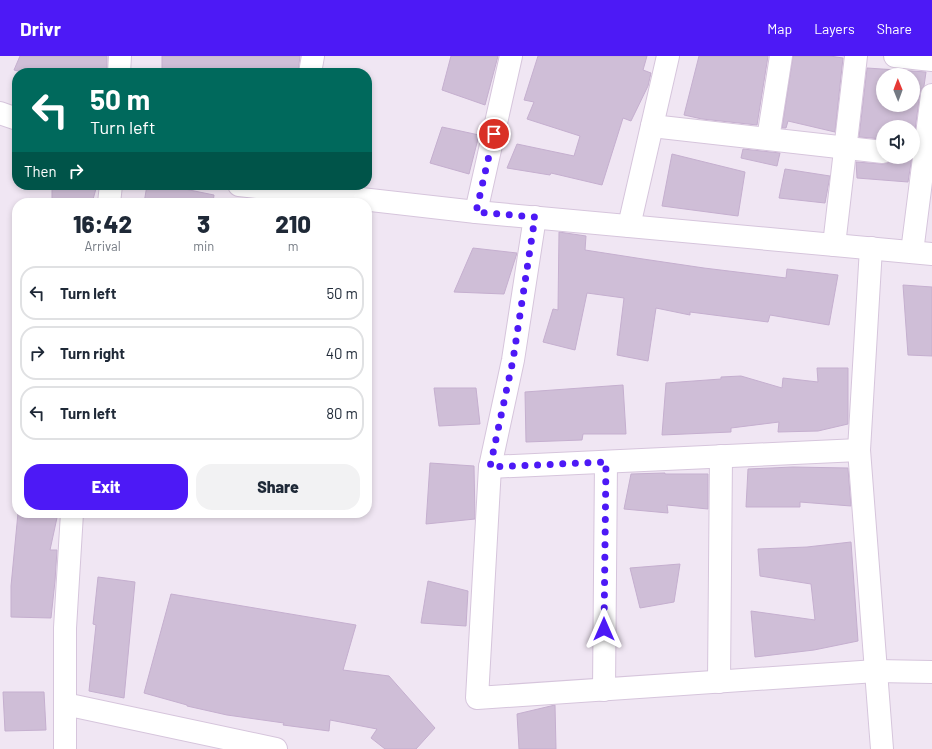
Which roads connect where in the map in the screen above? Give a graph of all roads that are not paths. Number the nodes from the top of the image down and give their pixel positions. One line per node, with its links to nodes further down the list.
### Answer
1 (120, 56): 9 (street)
2 (313, 56): 10 (street)
3 (511, 56): 22 (street)
4 (668, 56): 14 (street)
5 (781, 56): 15 (street)
6 (856, 56): 16 (street)
7 (895, 56): 8 (street)
8 (932, 60)
9 (119, 68)
10 (311, 68)
11 (932, 95): 18 (street)
12 (0, 113): 13 (street)
13 (12, 117)
14 (652, 126): 15 (street); 24 (street)
15 (768, 139): 16 (street)
16 (845, 148): 17 (street); 25 (street)
17 (876, 151)
18 (923, 156): 27 (street)
19 (309, 190): 20 (street)
20 (370, 198)
21 (372, 198): 22 (street)
22 (476, 212): 23 (street)
23 (535, 217): 24 (street); 31 (street)
24 (629, 226): 25 (street)
25 (834, 245): 26 (street)
26 (871, 248): 27 (street); 28 (street)
27 (922, 253)
28 (859, 450): 29 (street); 33 (street)
29 (721, 456): 30 (street); 35 (street)
30 (606, 462): 31 (street); 36 (street)
31 (490, 467): 36 (street)
32 (72, 518): 37 (street)
33 (876, 671): 34 (street); 35 (street); 40 (street)
34 (932, 672)
35 (719, 682): 36 (street)
36 (604, 690)
37 (65, 704): 38 (street); 39 (street)
38 (65, 749)
39 (276, 749)
40 (882, 749)

